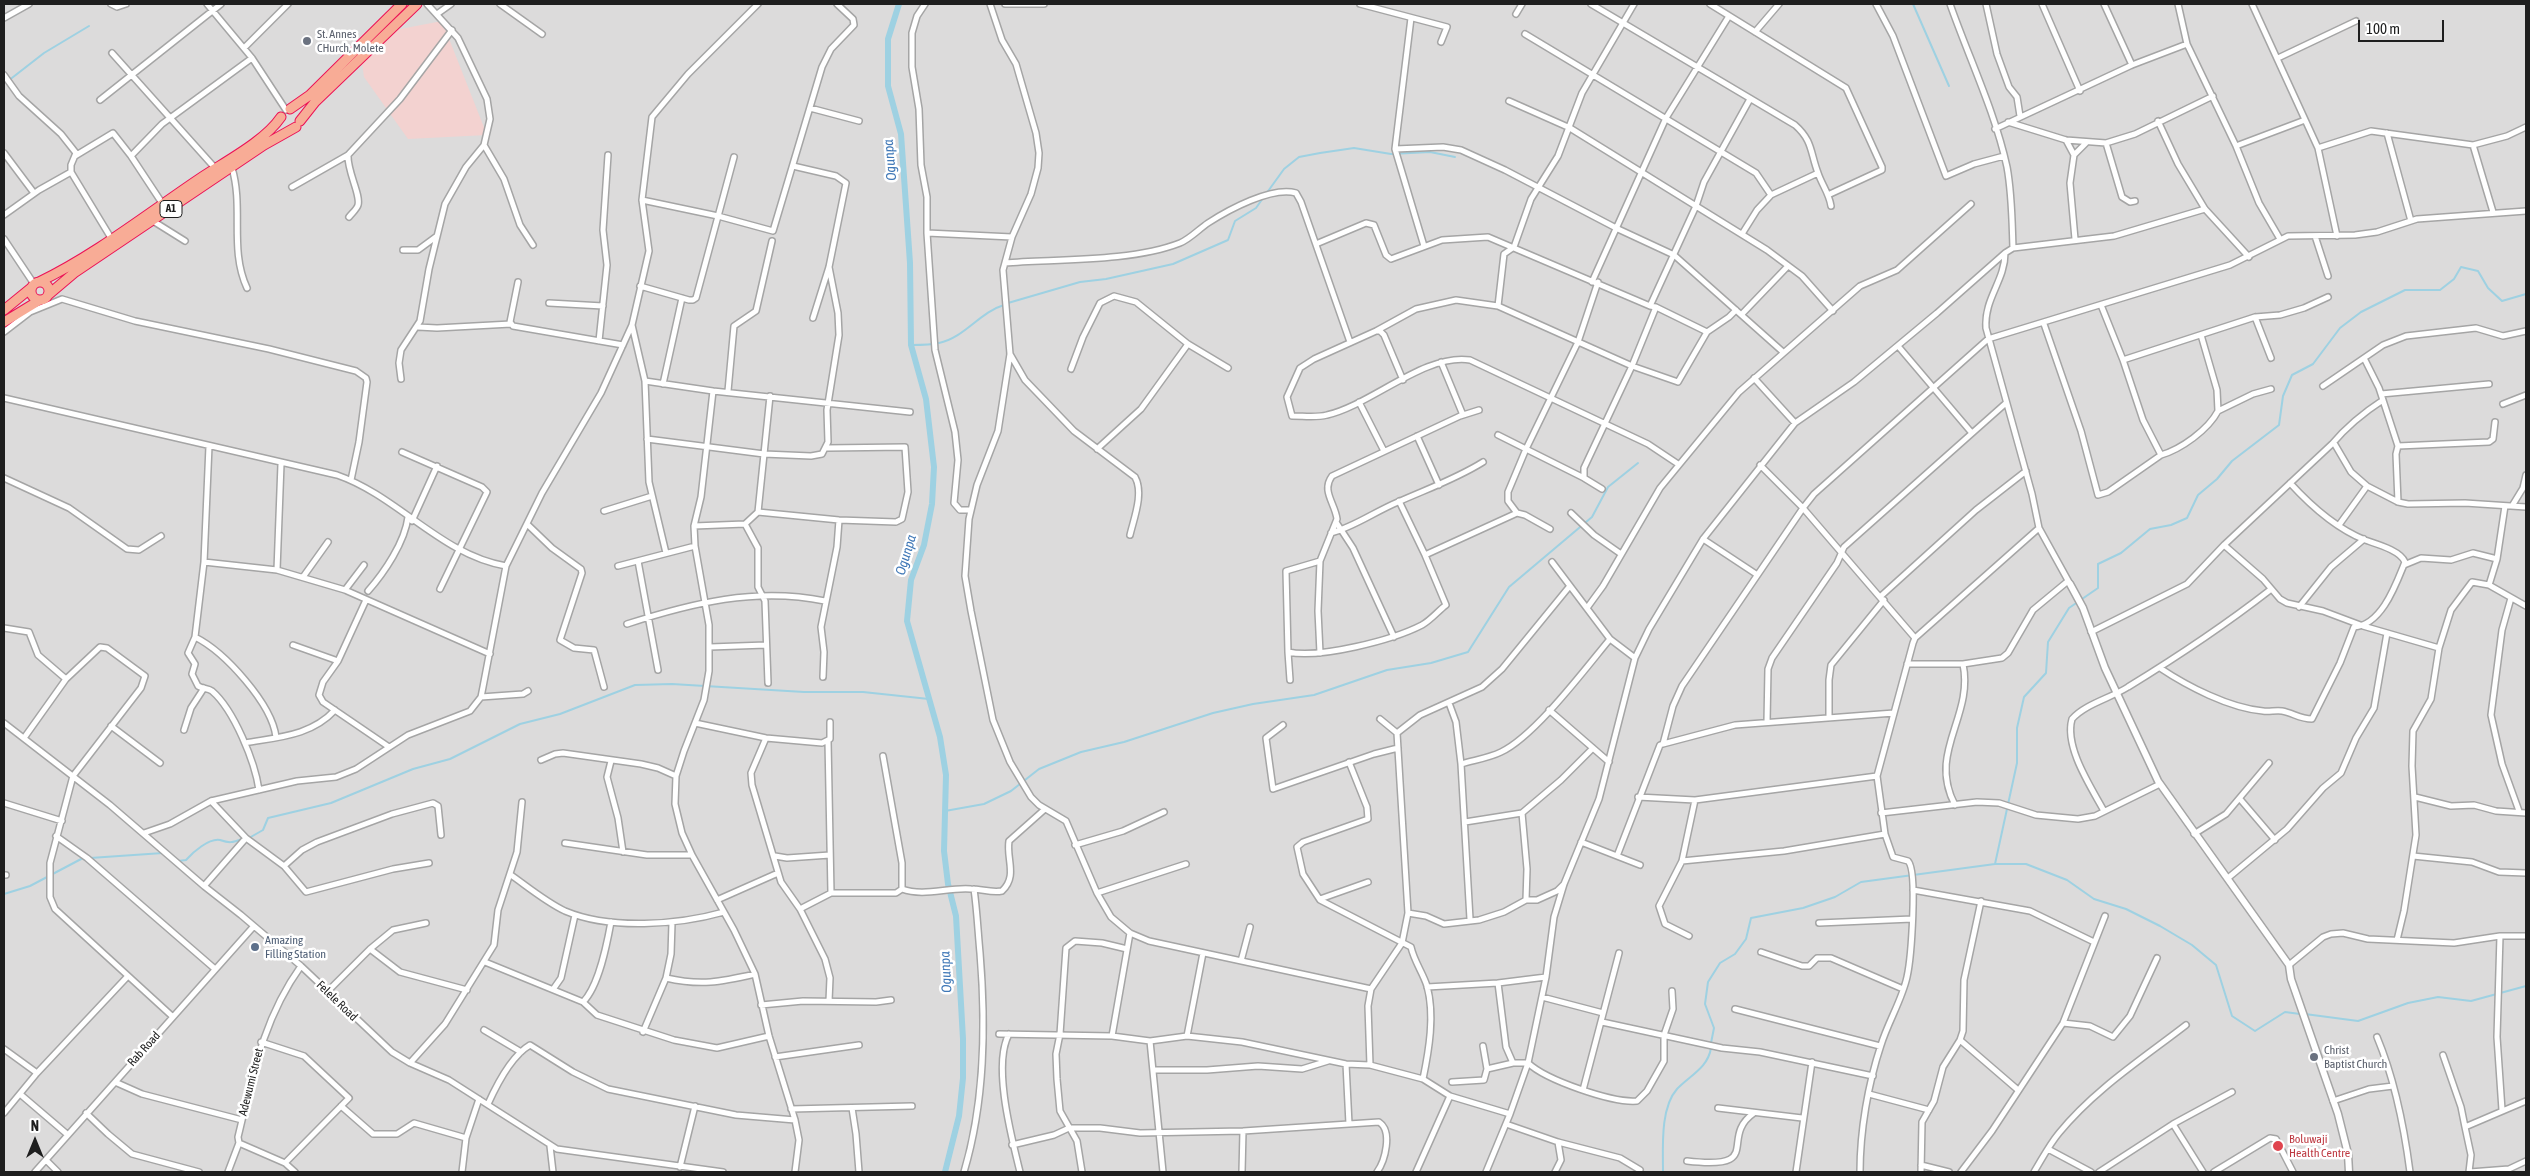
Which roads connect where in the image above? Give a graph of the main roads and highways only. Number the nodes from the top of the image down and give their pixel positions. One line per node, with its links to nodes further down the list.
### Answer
1 (402, 4): 3 (highway, A1)
2 (417, 4): 4 (highway, A1)
3 (285, 112): 4 (highway); 4 (highway); 5 (highway, A1)
4 (298, 124): 6 (highway, A1)
5 (35, 285): 6 (highway); 7 (highway); 8 (highway, A1)
6 (48, 295): 7 (highway)
7 (40, 300): 9 (highway)
8 (4, 310)
9 (4, 322)

